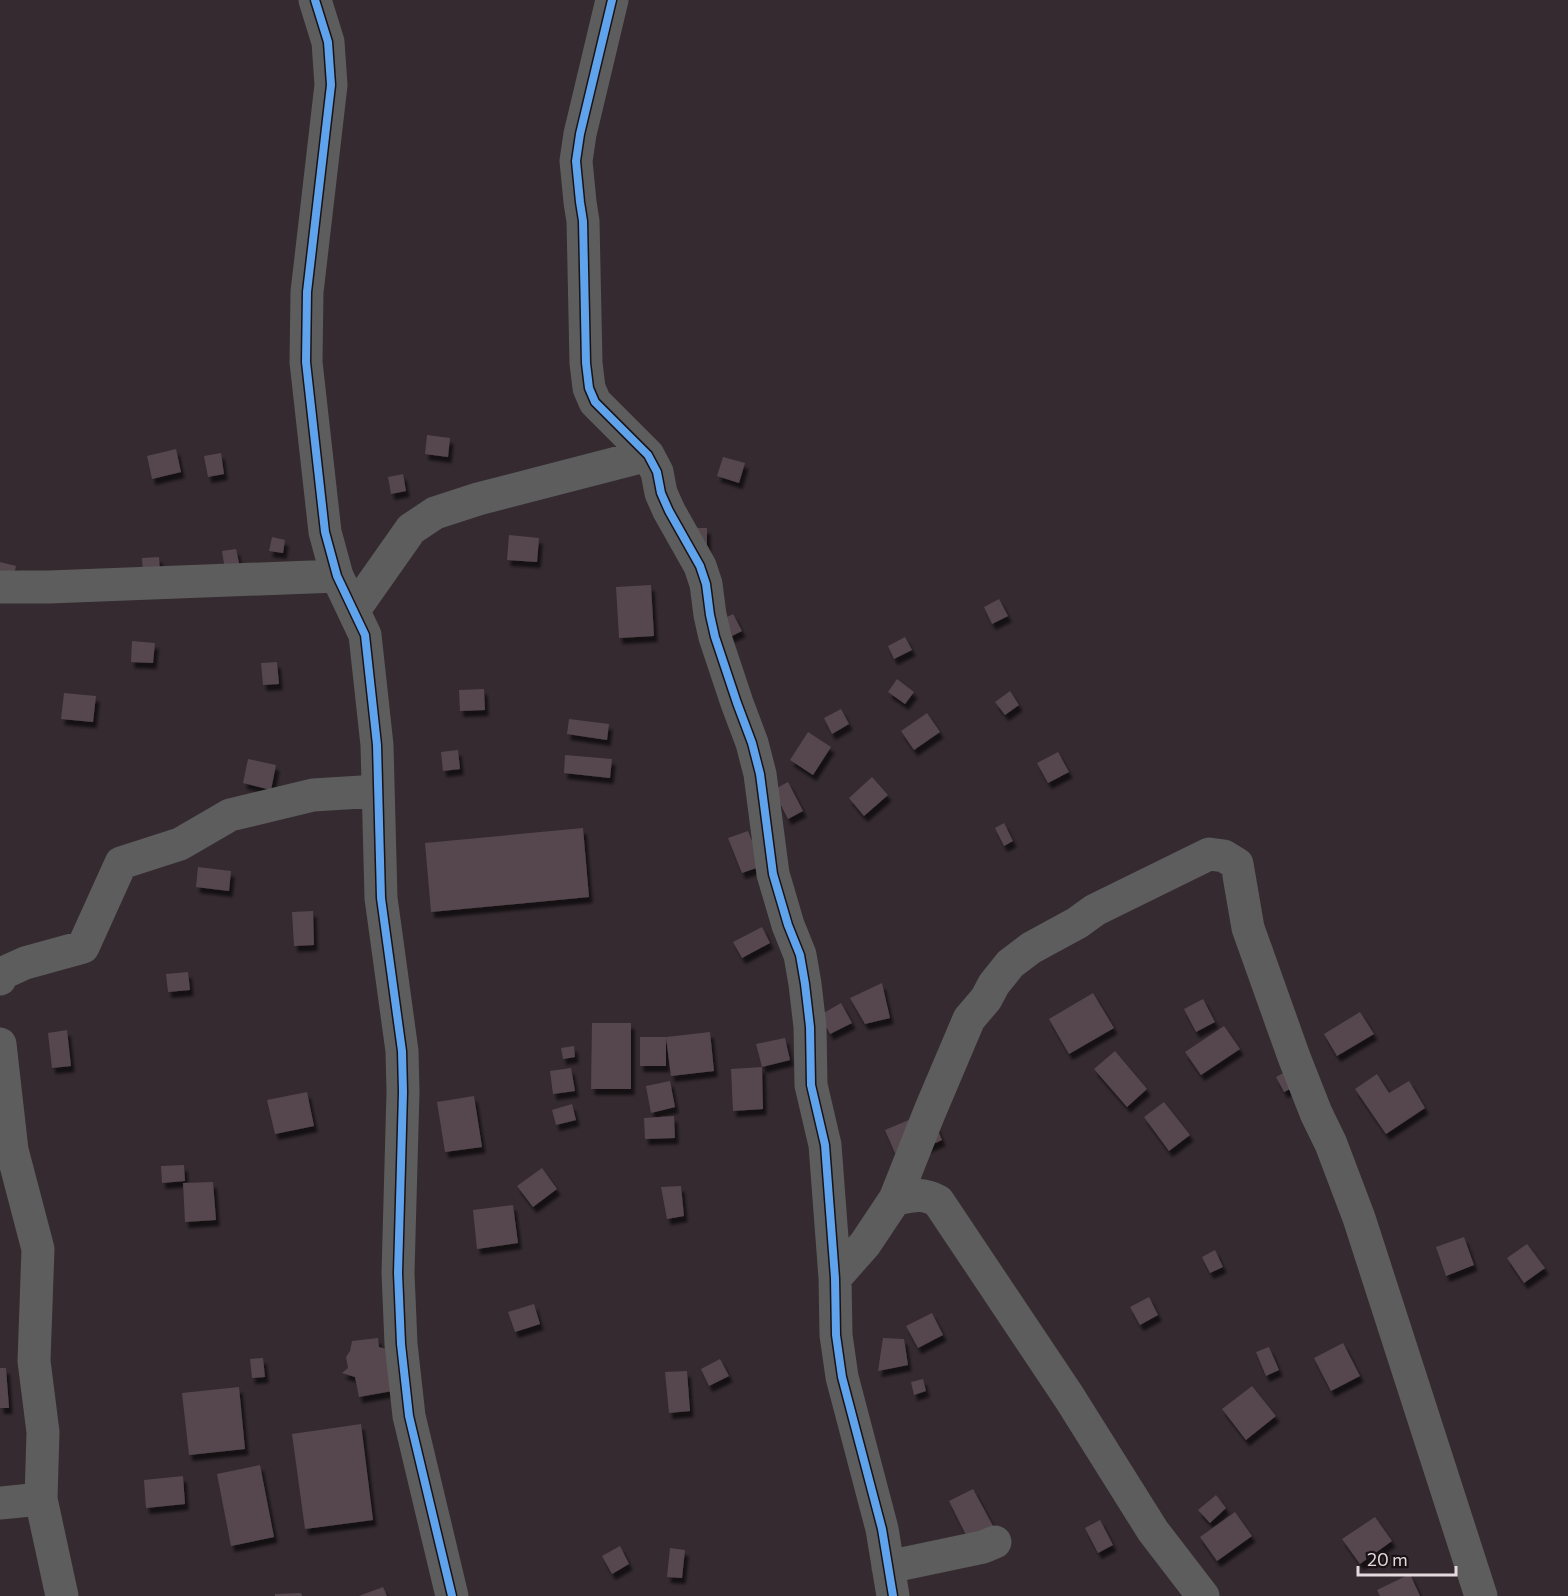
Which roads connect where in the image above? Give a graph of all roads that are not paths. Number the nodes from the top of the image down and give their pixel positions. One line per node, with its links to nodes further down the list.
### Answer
1 (315, 0): 4 (street)
2 (612, 0): 3 (street)
3 (648, 454): 6 (street); 13 (street)
4 (337, 576): 5 (street); 6 (street)
5 (0, 587)
6 (354, 610): 7 (street)
7 (378, 791): 8 (street); 19 (street)
8 (0, 979)
9 (0, 1044): 11 (street)
10 (0, 1166): 11 (street)
11 (22, 1191): 14 (street)
12 (895, 1199): 13 (street); 20 (street); 21 (street)
13 (835, 1278): 17 (street)
14 (41, 1499): 15 (street); 18 (street)
15 (0, 1503)
16 (995, 1542): 17 (street)
17 (890, 1582)
18 (62, 1596)
19 (452, 1596)
20 (1203, 1596)
21 (1481, 1596)

